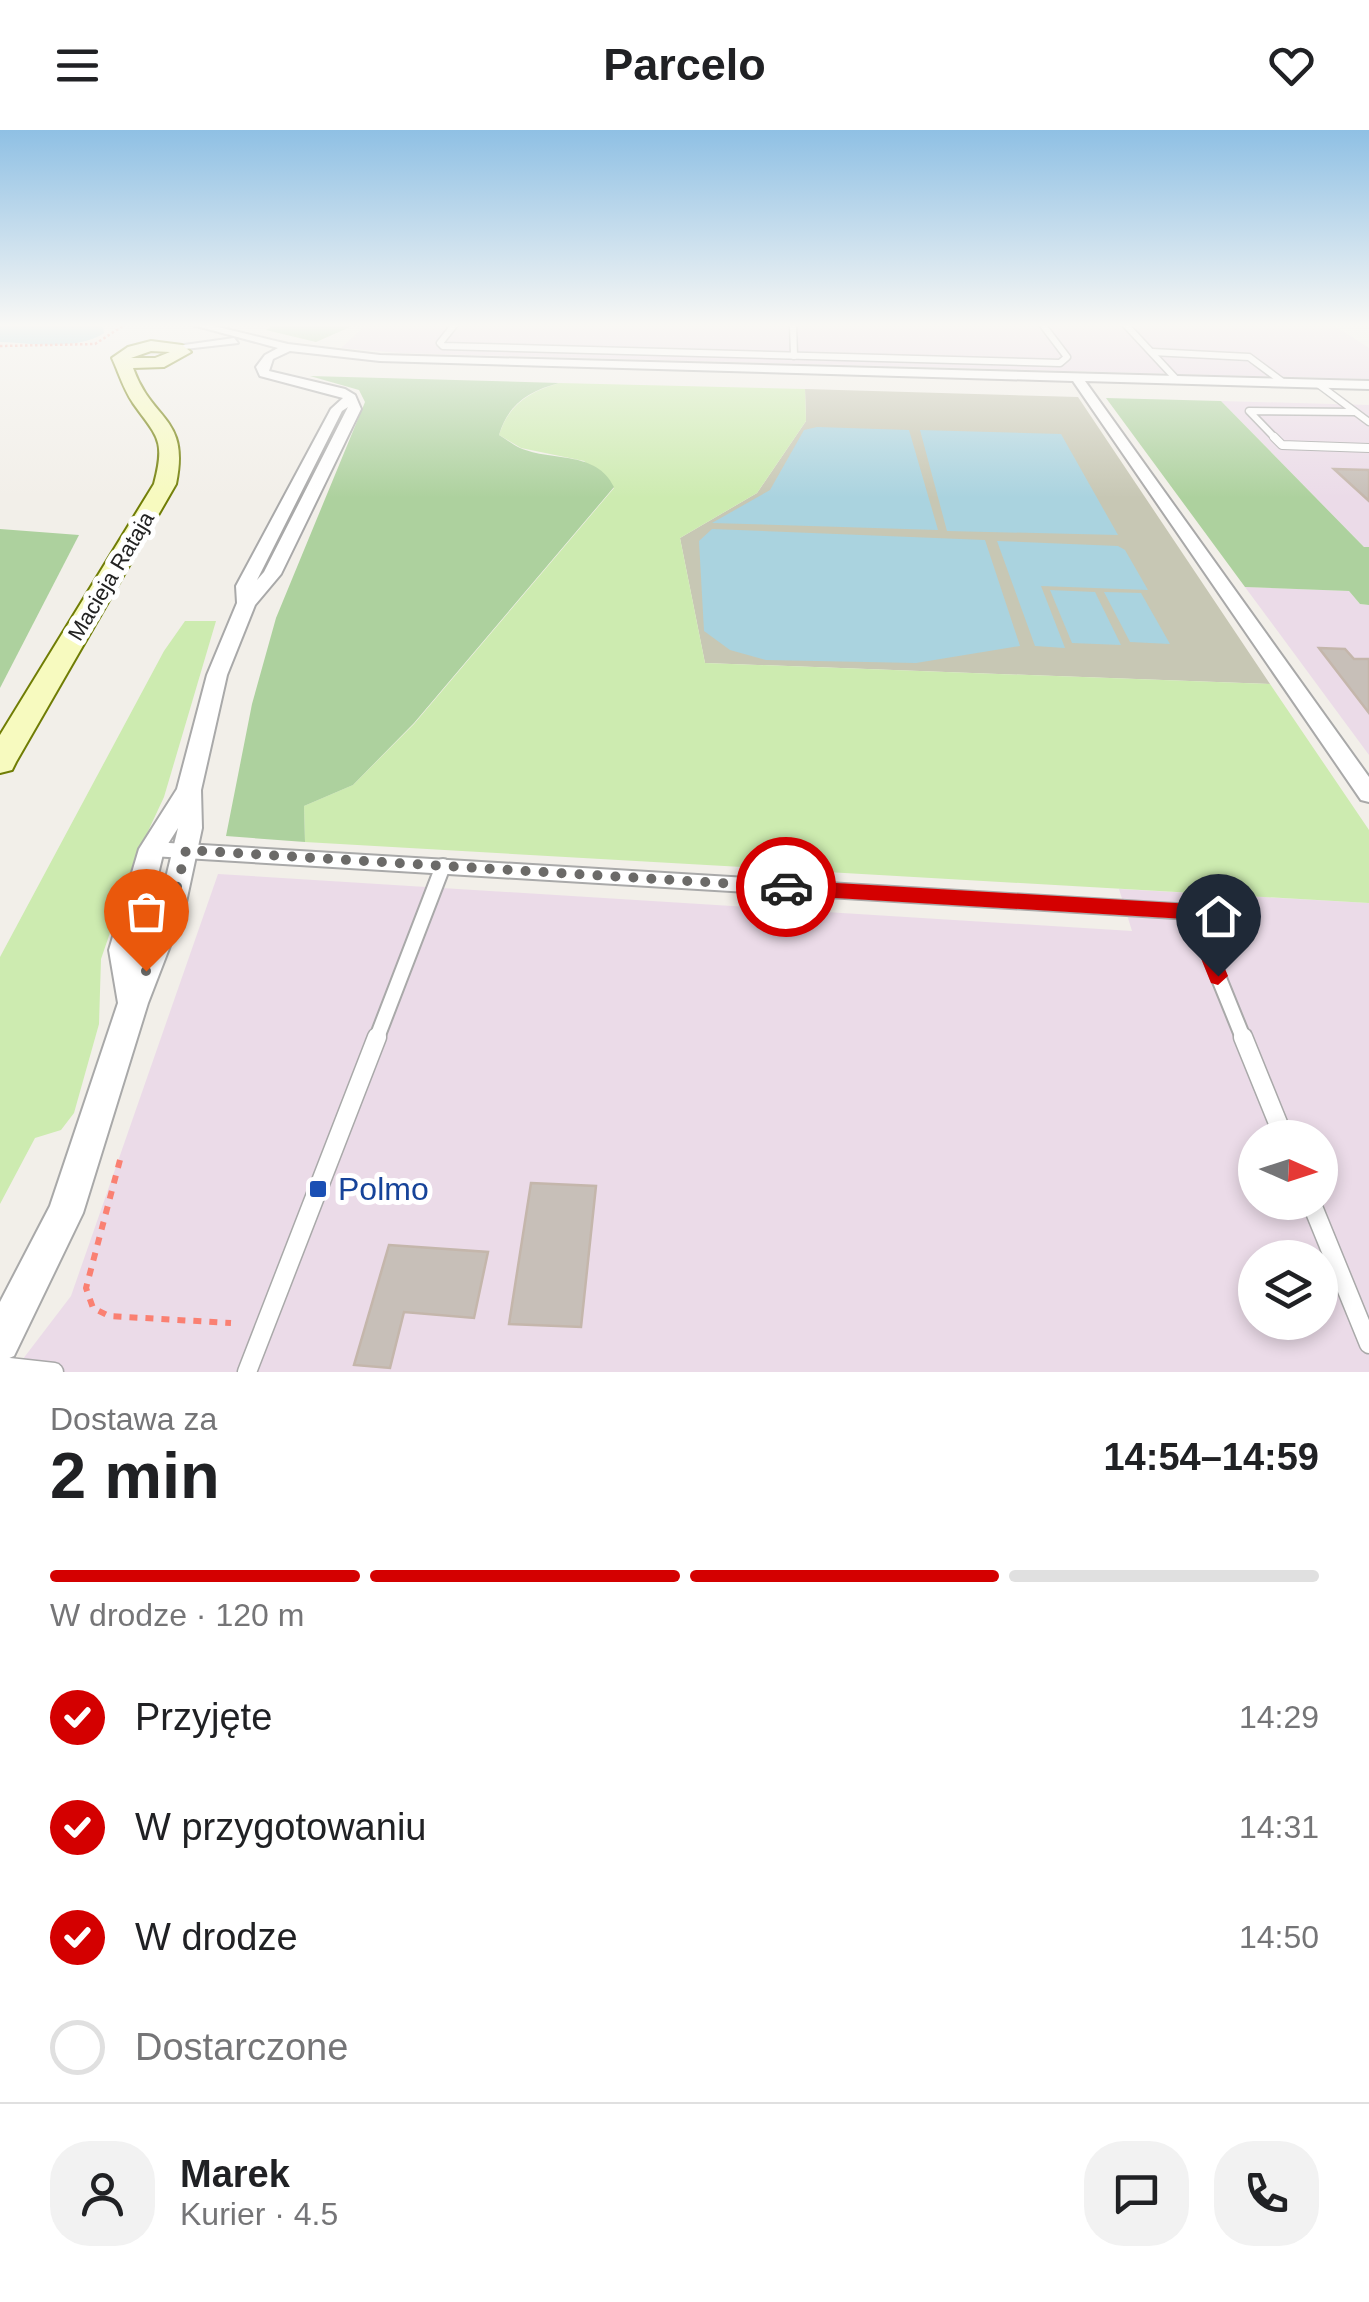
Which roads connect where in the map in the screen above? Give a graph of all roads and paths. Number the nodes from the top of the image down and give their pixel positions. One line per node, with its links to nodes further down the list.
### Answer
1 (130, 382): 9 (main road, Macieja Rataja)
2 (137, 382): 9 (main road)
3 (300, 382): 14 (street)
4 (1080, 382): 15 (street)
5 (1247, 382): 6 (street)
6 (1284, 383): 7 (street)
7 (1318, 384): 8 (street); 10 (lane)
8 (1369, 385)
9 (132, 388): 13 (main road, Macieja Rataja)
10 (1356, 412): 11 (lane); 12 (lane)
11 (1369, 422)
12 (1369, 448)
13 (0, 762)
14 (189, 790): 16 (street); 17 (street)
15 (1369, 794)
16 (152, 849): 17 (lane); 19 (street)
17 (186, 850): 18 (lane); 19 (street)
18 (443, 866): 20 (lane); 28 (lane)
19 (133, 1003): 24 (street)
20 (1277, 1120)
21 (120, 1160): 23 (path)
22 (1318, 1220): 25 (lane)
23 (230, 1323)
24 (0, 1342)
25 (1369, 1344)
26 (0, 1366): 27 (lane)
27 (54, 1372)
28 (247, 1372)

